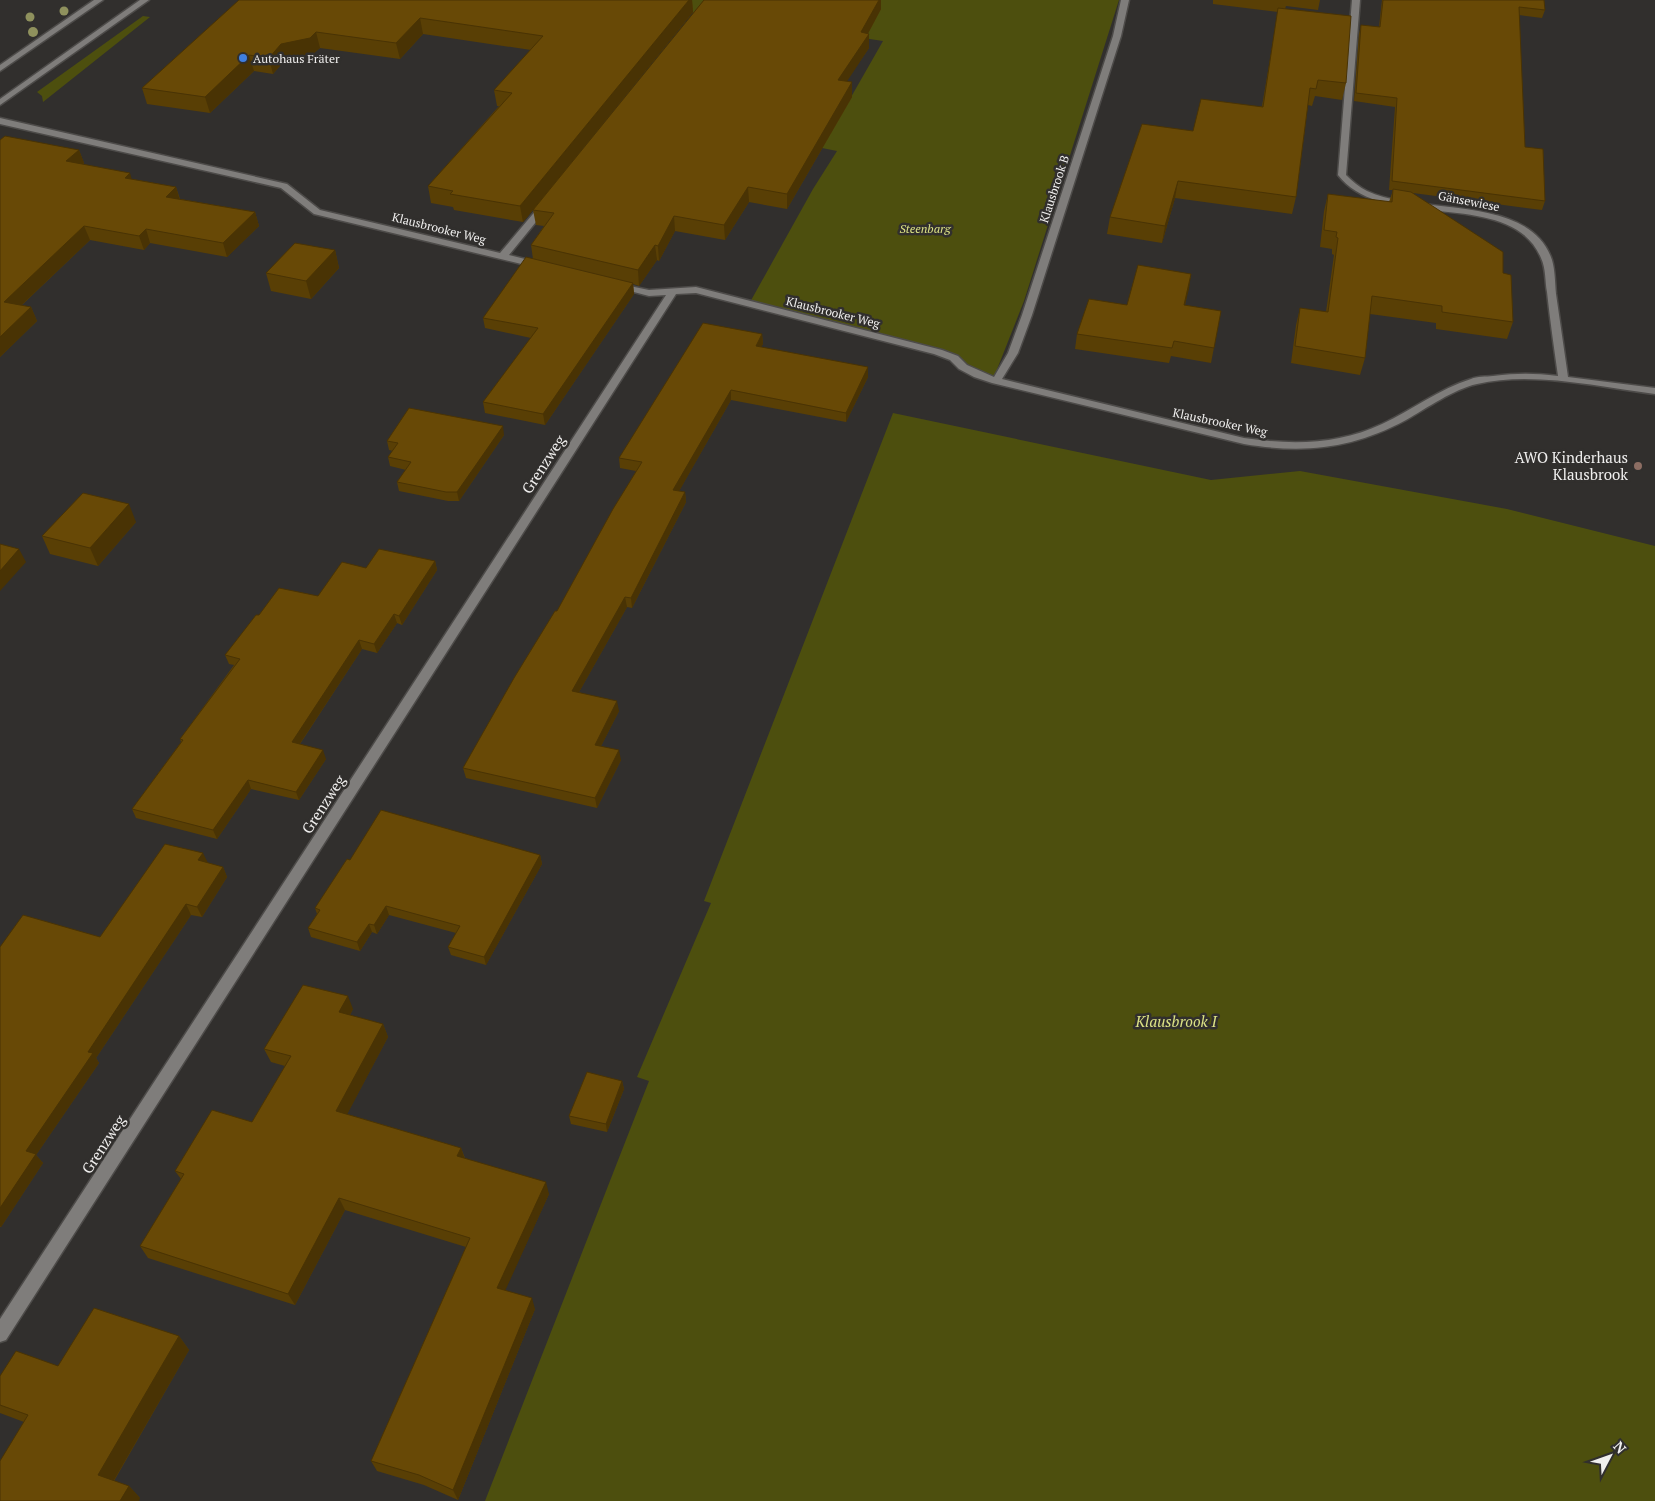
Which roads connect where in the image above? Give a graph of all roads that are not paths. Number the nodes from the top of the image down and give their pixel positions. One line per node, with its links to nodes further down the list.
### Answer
1 (99, 0): 5 (street)
2 (145, 0): 6 (street)
3 (1125, 0): 14 (street, Klausbrook B)
4 (1356, 0): 13 (street, Gänsewiese)
5 (0, 69)
6 (0, 103)
7 (0, 121): 9 (street, Klausbrooker Weg)
8 (555, 192): 9 (street)
9 (503, 256): 10 (street, Klausbrooker Weg)
10 (549, 268)
11 (604, 282): 12 (street, Klausbrooker Weg)
12 (673, 291): 14 (street, Klausbrooker Weg); 16 (street, Grenzweg)
13 (1563, 378): 14 (street, Klausbrooker Weg); 15 (street, Klausbrooker Weg)
14 (996, 381)
15 (1655, 391)
16 (0, 1334)

